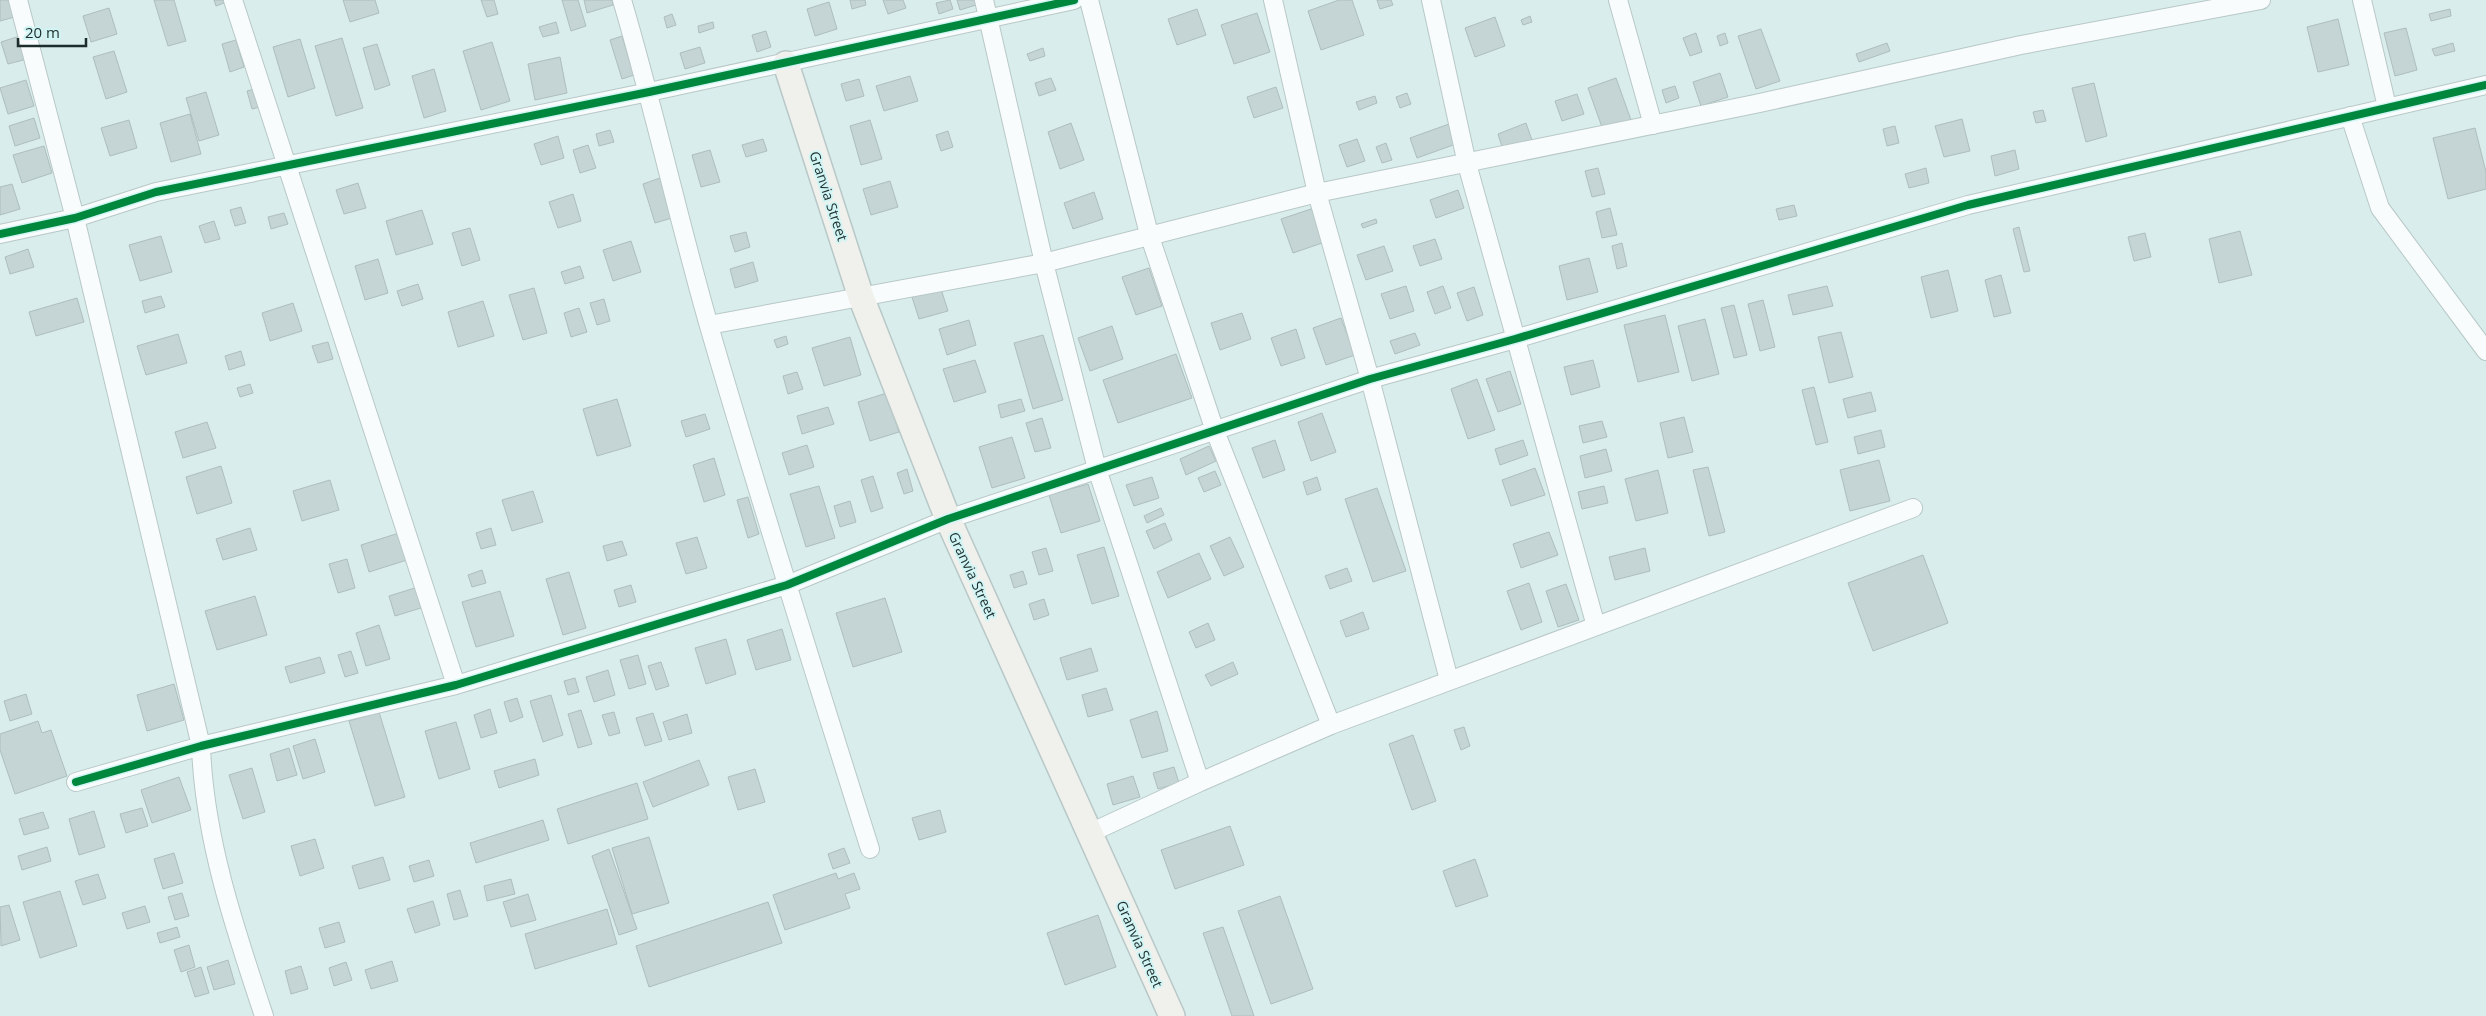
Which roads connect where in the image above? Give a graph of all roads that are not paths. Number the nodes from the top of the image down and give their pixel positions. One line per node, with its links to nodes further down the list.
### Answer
1 (18, 0): 22 (street)
2 (233, 0): 20 (street)
3 (622, 0): 15 (street)
4 (984, 0): 12 (street)
5 (1074, 0): 12 (street)
6 (1089, 0): 24 (street)
7 (1272, 0): 21 (street)
8 (1431, 0): 19 (street)
9 (1618, 0): 18 (street)
10 (2261, 0): 18 (street)
11 (2362, 0): 16 (street)
12 (989, 20): 13 (street); 25 (street)
13 (786, 64): 15 (street); 26 (street, Granvia Street)
14 (2486, 85): 16 (street)
15 (649, 92): 20 (street); 27 (street)
16 (2388, 107): 17 (street)
17 (2350, 116): 28 (street); 29 (street)
18 (1653, 125): 19 (street)
19 (1467, 164): 21 (street); 28 (street)
20 (288, 166): 22 (street); 38 (street)
21 (1317, 193): 24 (street); 30 (street)
22 (75, 218): 23 (street); 40 (street)
23 (0, 234)
24 (1149, 234): 25 (street); 31 (street)
25 (1044, 263): 26 (street); 32 (street)
26 (862, 297): 27 (street); 34 (street, Granvia Street)
27 (709, 324): 35 (street)
28 (1515, 339): 30 (street); 36 (street)
29 (2486, 351)
30 (1370, 379): 31 (street); 37 (street)
31 (1215, 431): 32 (street); 39 (street)
32 (1097, 469): 34 (street); 42 (street)
33 (1913, 508): 36 (street)
34 (948, 519): 35 (street); 43 (street, Granvia Street)
35 (787, 585): 38 (street); 44 (street)
36 (1596, 626): 37 (street)
37 (1450, 680): 39 (street)
38 (456, 685): 40 (street)
39 (1331, 725): 42 (street)
40 (201, 746): 41 (street); 45 (street)
41 (76, 782)
42 (1200, 782): 43 (street)
43 (1090, 833): 46 (street, Granvia Street)
44 (870, 849)
45 (264, 1016)
46 (1172, 1016)

